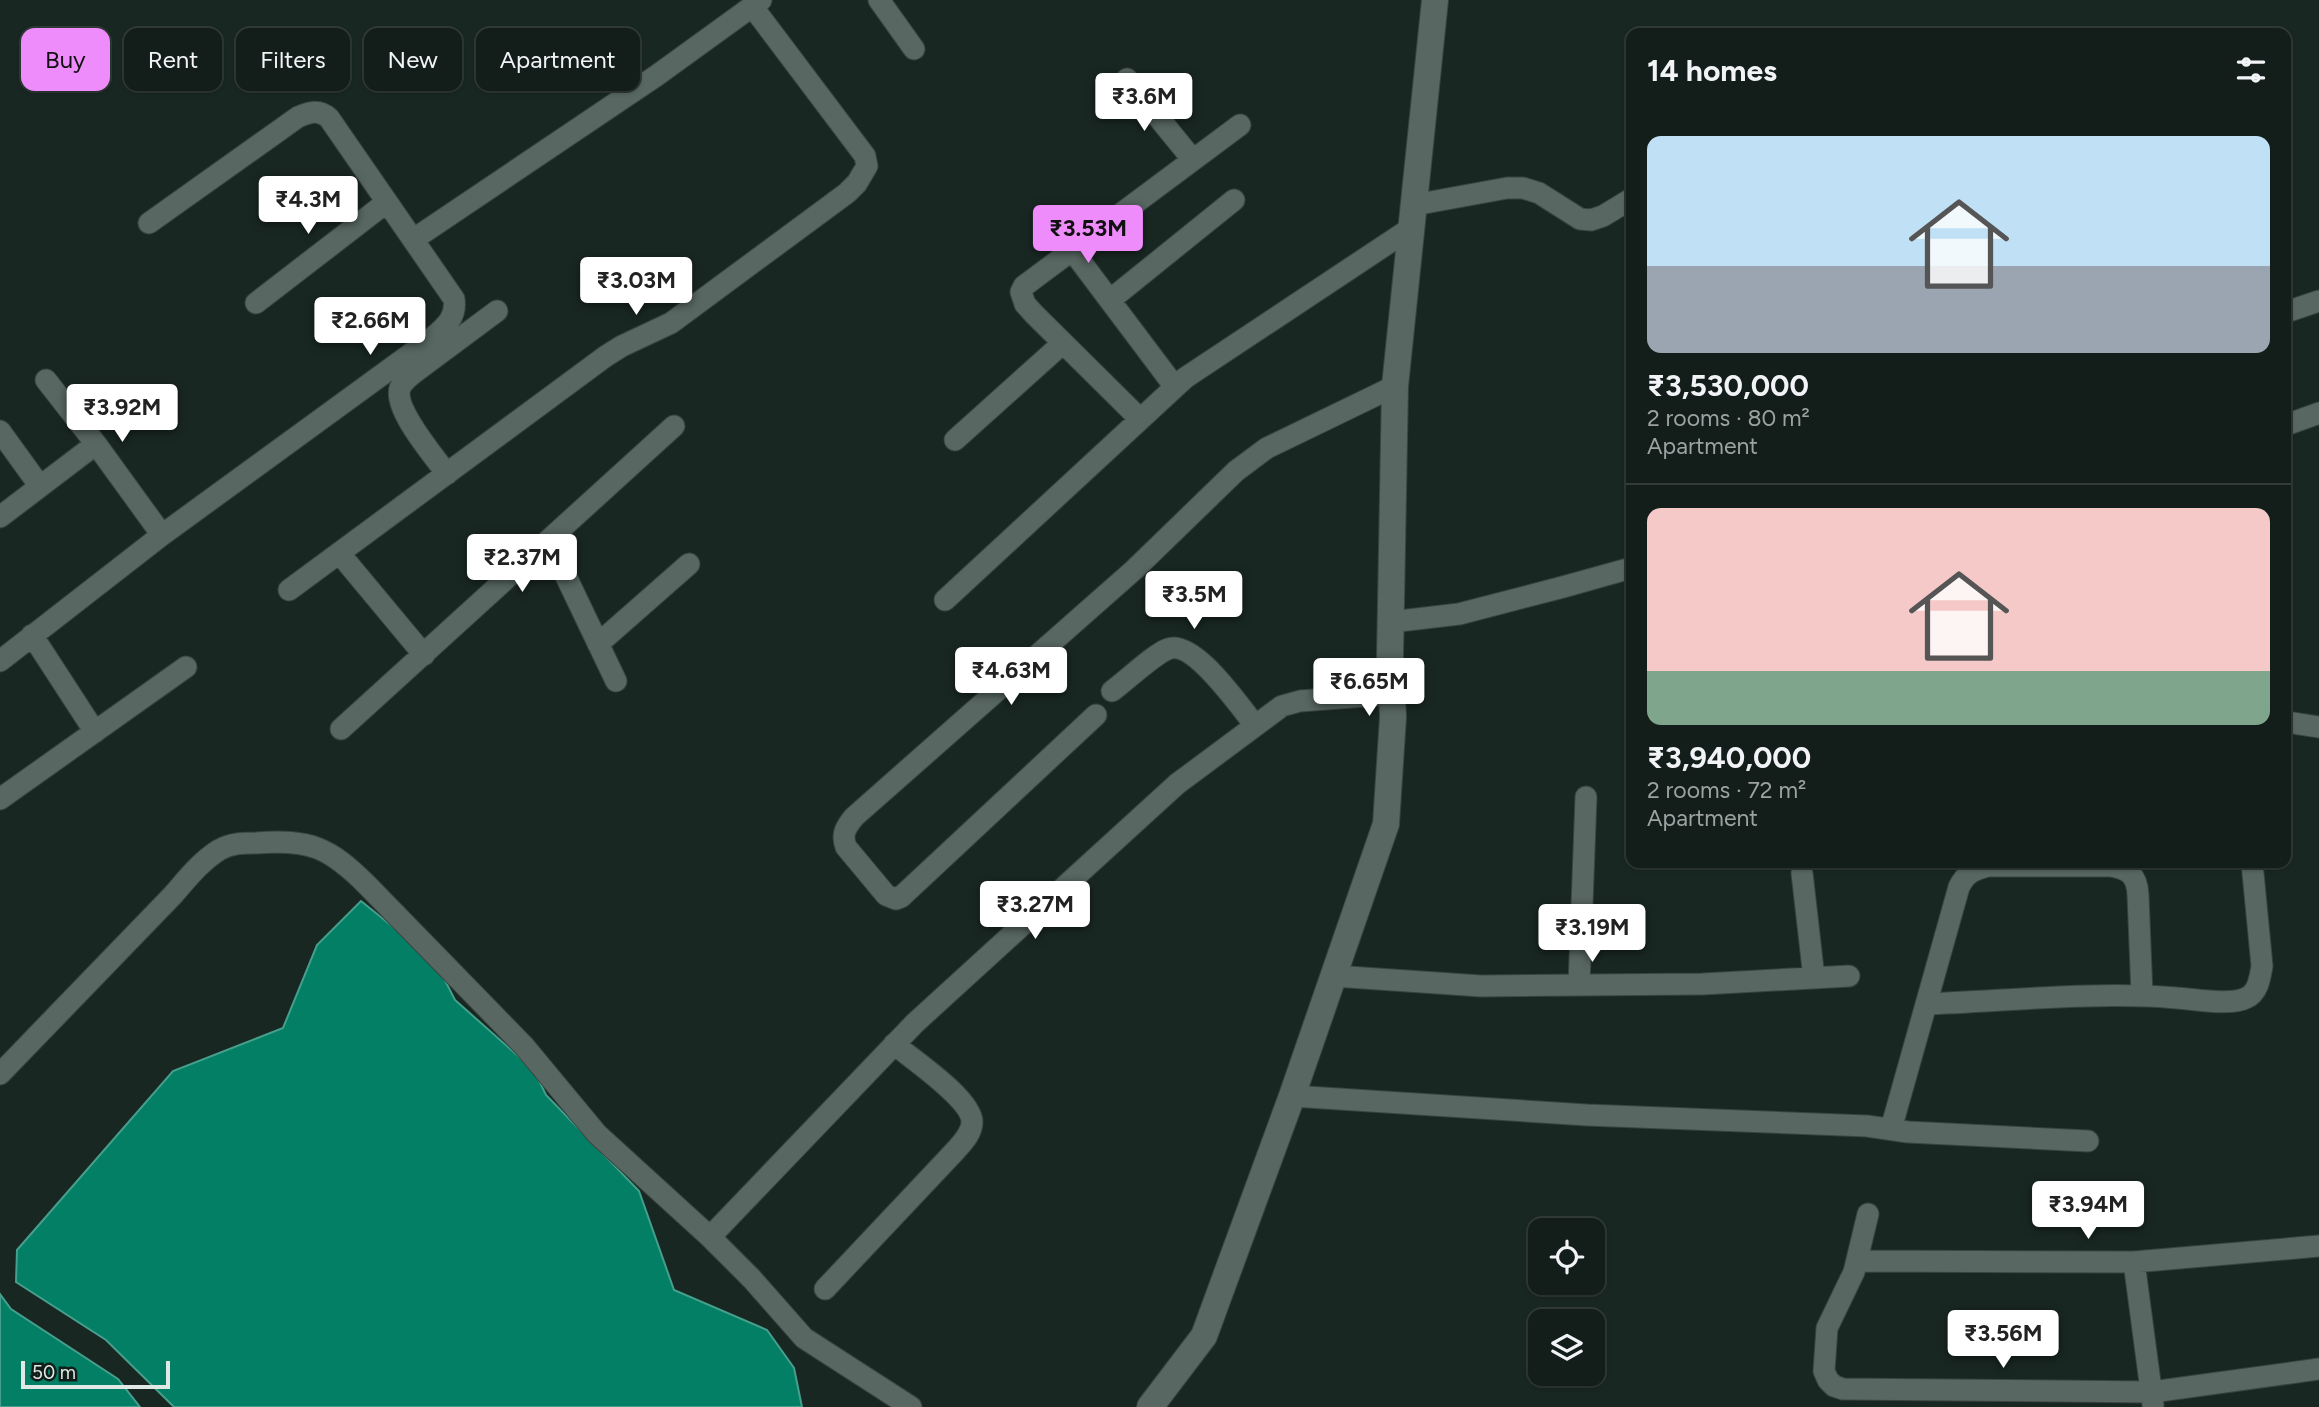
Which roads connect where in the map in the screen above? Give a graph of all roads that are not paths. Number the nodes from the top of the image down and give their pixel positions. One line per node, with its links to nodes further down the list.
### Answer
1 (879, 0): 4 (street)
2 (1435, 0): 11 (street)
3 (757, 3): 13 (street); 31 (street)
4 (914, 49)
5 (1127, 79): 7 (street)
6 (1240, 125): 7 (street)
7 (1193, 160): 14 (street)
8 (1234, 200): 15 (street)
9 (387, 202): 12 (street); 13 (street); 17 (street)
10 (1626, 202): 11 (street)
11 (1413, 216): 22 (street); 23 (street)
12 (149, 223)
13 (414, 239): 34 (street)
14 (1072, 250): 15 (street); 20 (street)
15 (1110, 300): 23 (street)
16 (2319, 301): 18 (street)
17 (256, 303)
18 (2291, 310)
19 (497, 311): 31 (street)
20 (1063, 343): 25 (street); 29 (street)
21 (46, 380): 30 (street)
22 (1395, 386): 41 (street); 50 (street)
23 (1175, 387): 25 (street)
24 (2319, 413): 26 (street)
25 (1140, 419): 40 (street)
26 (2291, 423)
27 (674, 426): 35 (street)
28 (0, 430): 32 (street)
29 (955, 440)
30 (96, 444): 32 (street); 34 (street)
31 (447, 474): 36 (street)
32 (39, 485): 33 (street)
33 (0, 517)
34 (162, 535): 42 (street)
35 (549, 541): 43 (street); 44 (street)
36 (340, 554): 39 (street); 44 (street)
37 (690, 564): 43 (street)
38 (1626, 569): 41 (street)
39 (289, 590)
40 (945, 600)
41 (1391, 622): 49 (street)
42 (32, 635): 45 (street); 55 (street)
43 (598, 644): 47 (street)
44 (424, 655): 54 (street)
45 (0, 661)
46 (186, 667): 55 (street)
47 (616, 681)
48 (1112, 691): 52 (street)
49 (1392, 694): 52 (street); 62 (street)
50 (1096, 715)
51 (2291, 723): 53 (street)
52 (1255, 725): 68 (street)
53 (2319, 727)
54 (341, 729)
55 (95, 732): 57 (street)
56 (1586, 797): 65 (street)
57 (0, 799)
58 (1980, 868): 67 (street)
59 (2125, 868): 66 (street)
60 (2252, 868): 66 (street)
61 (1802, 873): 64 (street)
62 (1334, 976): 65 (street); 70 (street)
63 (1850, 976): 64 (street)
64 (1814, 978): 65 (street)
65 (1578, 985)
66 (2142, 995): 67 (street)
67 (1926, 1004): 71 (street)
68 (894, 1044): 74 (street); 78 (street)
69 (0, 1074): 74 (street)
70 (1292, 1096): 71 (street); 82 (street)
71 (1891, 1129): 72 (street)
72 (2088, 1141)
73 (1868, 1214): 76 (street)
74 (710, 1237): 81 (street)
75 (2319, 1246): 77 (street)
76 (1858, 1261): 77 (street); 80 (street)
77 (2134, 1262): 80 (street)
78 (825, 1289)
79 (2319, 1369): 80 (street)
80 (2153, 1400)
81 (911, 1407)
82 (1150, 1407)

